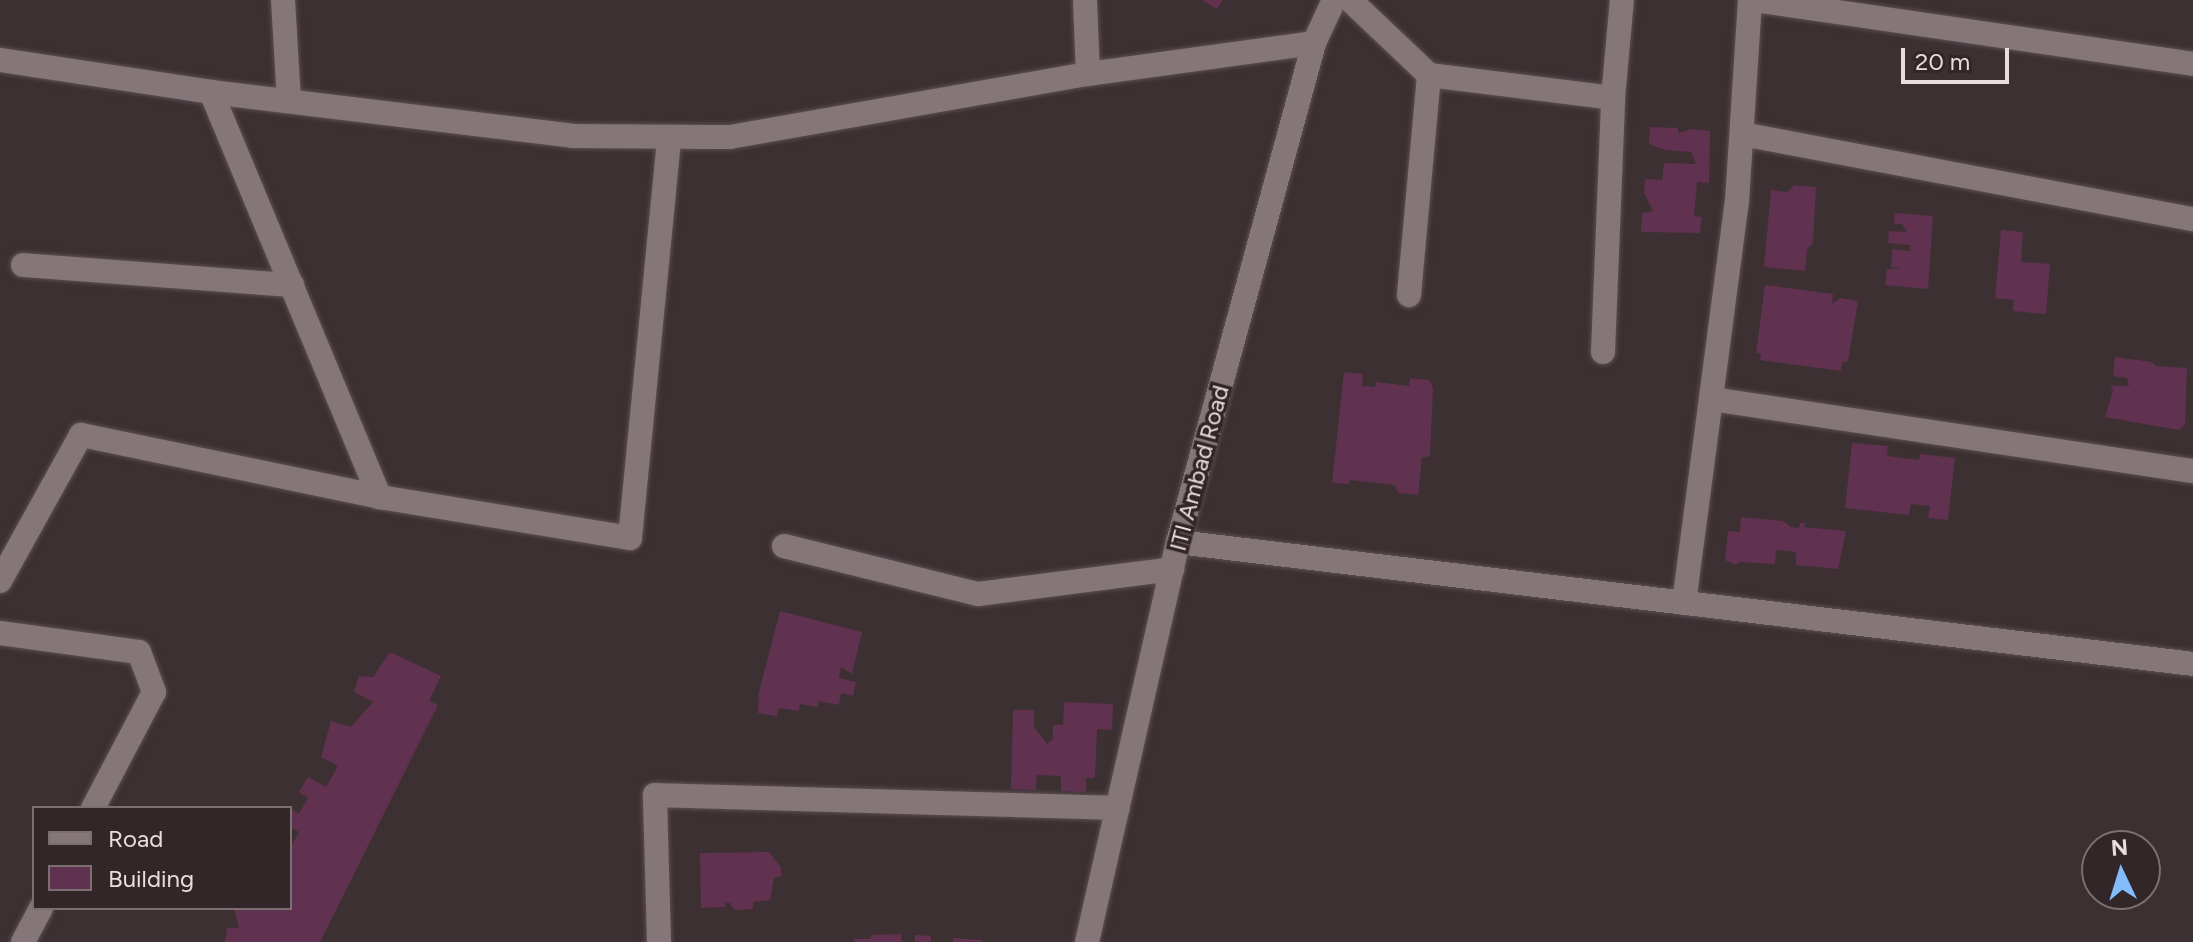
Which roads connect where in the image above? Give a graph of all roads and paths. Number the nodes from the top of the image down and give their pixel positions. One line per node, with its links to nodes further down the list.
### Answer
1 (283, 0): 14 (street)
2 (1085, 0): 10 (street)
3 (1334, 0): 7 (street, ITI Ambad Road)
4 (1350, 0): 11 (street)
5 (1622, 0): 13 (street)
6 (1753, 0): 9 (street); 15 (street)
7 (1314, 43): 10 (street); 25 (street, ITI Ambad Road)
8 (0, 60): 12 (street)
9 (2193, 64)
10 (1088, 74): 16 (street)
11 (1429, 75): 13 (street); 20 (street)
12 (211, 92): 14 (street); 19 (street)
13 (1613, 98): 21 (street)
14 (289, 101): 16 (street)
15 (1742, 134): 17 (street); 22 (street)
16 (669, 137): 24 (street)
17 (2193, 219)
18 (23, 265): 19 (street)
19 (292, 285): 24 (street)
20 (1409, 295)
21 (1603, 352)
22 (1711, 399): 23 (street); 29 (street)
23 (2193, 471)
24 (380, 497): 28 (street)
25 (1178, 542): 27 (street, ITI Ambad Road); 29 (street)
26 (784, 546): 27 (street)
27 (1172, 569): 33 (street, ITI Ambad Road)
28 (0, 581)
29 (1684, 603): 31 (street)
30 (0, 633): 32 (street)
31 (2193, 664)
32 (94, 806)
33 (1118, 808): 36 (street); 37 (street, ITI Ambad Road)
34 (40, 910): 35 (street)
35 (23, 942)
36 (659, 942)
37 (1087, 942)

